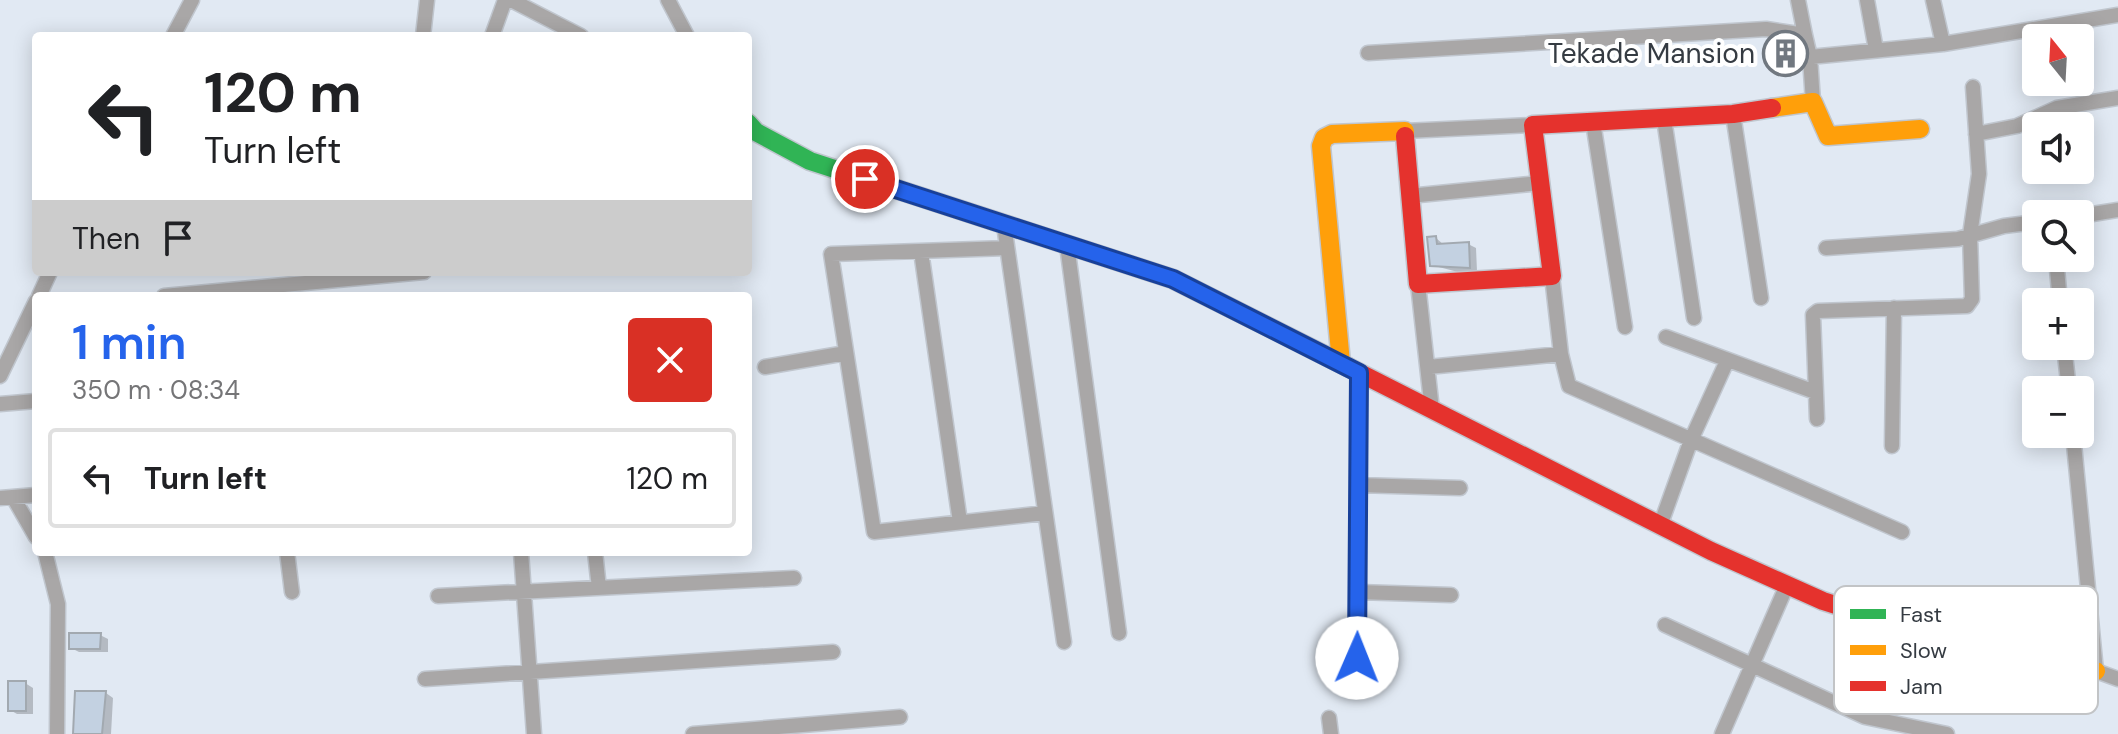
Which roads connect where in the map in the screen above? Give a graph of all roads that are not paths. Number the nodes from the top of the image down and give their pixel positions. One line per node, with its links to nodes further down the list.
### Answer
1 (192, 0): 10 (street)
2 (427, 0): 11 (street)
3 (505, 0): 12 (street)
4 (511, 0): 13 (street)
5 (668, 0): 14 (street)
6 (1798, 0): 15 (street)
7 (1867, 0): 17 (street)
8 (1933, 0): 16 (street)
9 (2118, 15): 16 (street)
10 (175, 32)
11 (423, 32)
12 (493, 32)
13 (573, 32)
14 (685, 32)
15 (1805, 35): 18 (street); 19 (street)
16 (1943, 44): 17 (street)
17 (1876, 50): 19 (street)
18 (1368, 53)
19 (1810, 57): 22 (street)
20 (1973, 87): 29 (street)
21 (2118, 98): 29 (street)
22 (1813, 102): 23 (street); 27 (street)
23 (1733, 114): 24 (street); 46 (street)
24 (1664, 119): 25 (street); 49 (street)
25 (1593, 122): 26 (street); 50 (street)
26 (1533, 125): 28 (street); 31 (street)
27 (1920, 129)
28 (1405, 131): 32 (street); 55 (street)
29 (1976, 134): 37 (street)
30 (752, 135): 35 (street)
31 (1540, 183): 32 (street); 43 (street)
32 (1409, 196): 44 (street)
33 (2118, 210): 34 (street)
34 (2094, 214)
35 (1004, 225): 38 (street); 39 (street)
36 (2022, 225): 37 (street)
37 (1970, 235): 40 (street); 47 (street)
38 (1067, 245): 55 (street); 92 (street)
39 (1007, 248): 41 (street); 72 (street)
40 (1826, 248)
41 (921, 251): 52 (street); 73 (street)
42 (382, 276): 45 (street)
43 (1552, 276): 44 (street); 53 (street)
44 (1418, 284): 57 (street)
45 (212, 292)
46 (1761, 298)
47 (1894, 308): 60 (street); 66 (street)
48 (32, 311): 59 (street)
49 (1694, 318)
50 (1625, 327)
51 (1666, 337): 54 (street)
52 (846, 353): 56 (street); 73 (street)
53 (1561, 354): 57 (street); 65 (street)
54 (1727, 361): 60 (street); 65 (street)
55 (1341, 363): 58 (street)
56 (765, 367)
57 (1428, 367): 63 (street)
58 (1359, 373): 63 (street); 68 (street)
59 (0, 376)
60 (1815, 392): 64 (street)
61 (32, 401): 62 (street)
62 (0, 404)
63 (1432, 410): 74 (street)
64 (1817, 419)
65 (1691, 440): 74 (street); 76 (street)
66 (1892, 446)
67 (2074, 448): 83 (street)
68 (1358, 485): 69 (street); 87 (street)
69 (1460, 488)
70 (32, 495): 71 (street)
71 (6, 498): 75 (street)
72 (1045, 513): 73 (street); 93 (street)
73 (960, 522)
74 (1660, 526): 82 (street)
75 (32, 532)
76 (1902, 532)
77 (46, 556): 105 (street)
78 (288, 556): 86 (street)
79 (522, 556): 85 (street)
80 (595, 556): 84 (street)
81 (794, 578): 84 (street)
82 (1787, 585): 90 (street); 96 (street)
83 (2088, 586)
84 (599, 588): 85 (street)
85 (526, 591): 89 (street); 97 (street)
86 (292, 592)
87 (1358, 592): 88 (street); 95 (street)
88 (1451, 595)
89 (438, 596)
90 (1834, 605)
91 (1665, 625): 96 (street)
92 (1119, 633)
93 (1064, 642)
94 (833, 652): 97 (street)
95 (1357, 658)
96 (1751, 666): 101 (street); 109 (street)
97 (531, 672): 99 (street); 106 (street)
98 (2098, 672): 100 (street)
99 (425, 679)
100 (2118, 679)
101 (1834, 703)
102 (1858, 714): 110 (street)
103 (900, 717): 107 (street)
104 (1329, 718): 108 (street)
105 (57, 734)
106 (534, 734)
107 (693, 734)
108 (1331, 734)
109 (1722, 734)
110 (1947, 734)

